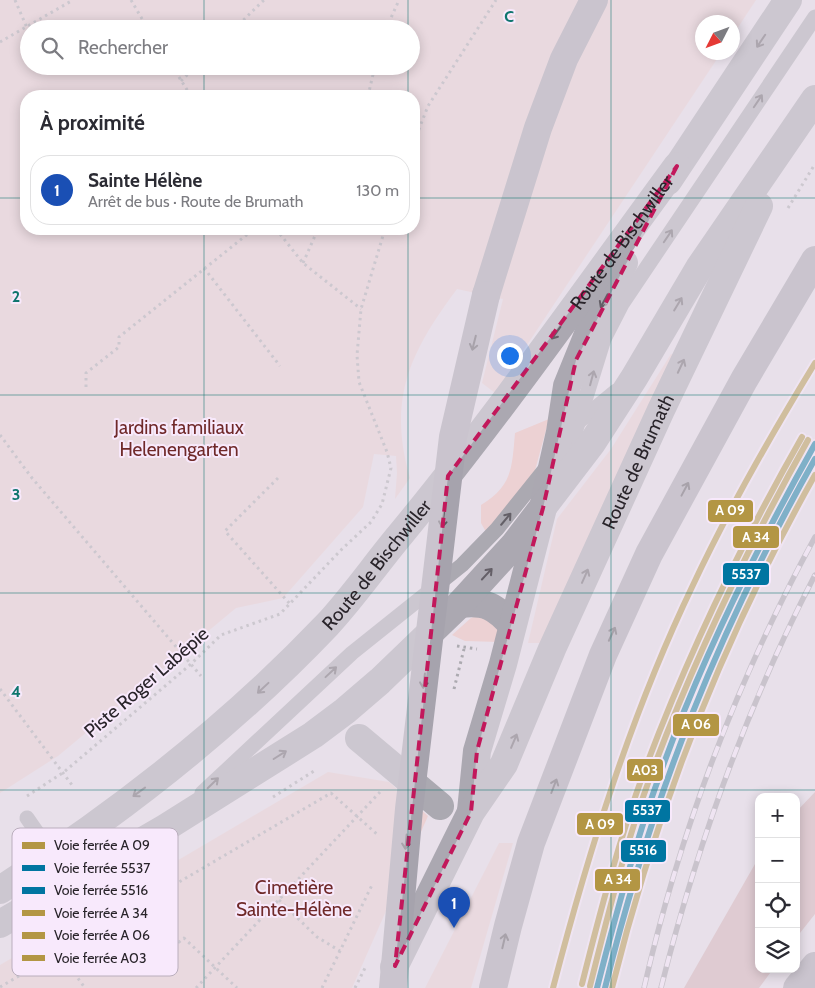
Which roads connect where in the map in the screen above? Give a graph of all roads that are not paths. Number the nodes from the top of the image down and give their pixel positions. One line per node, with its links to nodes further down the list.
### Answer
1 (594, 0): 7 (highway)
2 (615, 0): 7 (highway)
3 (788, 0): 6 (main road, Route de Brumath, one-way to 6)
4 (815, 17): 10 (lane, one-way to 4)
5 (811, 105): 9 (main road, Route de Brumath, one-way to 5); 18 (main road, Route de Brumath, one-way to 5)
6 (677, 166): 11 (main road, Route de Brumath, one-way to 11); 21 (main road, Route de Bischwiller, one-way to 21)
7 (501, 246): 27 (highway, one-way to 27, bridge)
8 (815, 260): 28 (highway, one-way to 8)
9 (635, 376): 10 (lane); 12 (main road, Route de Brumath)
10 (576, 424): 11 (lane); 12 (lane)
11 (554, 458): 13 (main road, Route de Brumath); 22 (lane, one-way to 11)
12 (559, 487): 13 (main road, Route de Brumath); 18 (lane)
13 (543, 508): 14 (main road, one-way to 13); 15 (main road, Route de Brumath)
14 (460, 604): 15 (main road); 22 (main road, one-way to 14)
15 (512, 625): 18 (main road, Route de Brumath)
16 (359, 738): 17 (street)
17 (440, 806)
18 (471, 812): 26 (main road, Route de Brumath)
19 (27, 818): 20 (lane)
20 (34, 828)
21 (91, 828)
22 (165, 828)
23 (12, 882): 24 (main road, Route de Bischwiller)
24 (0, 890)
25 (815, 966): 29 (highway)
26 (383, 988)
27 (393, 988)
28 (493, 988)
29 (797, 988)

